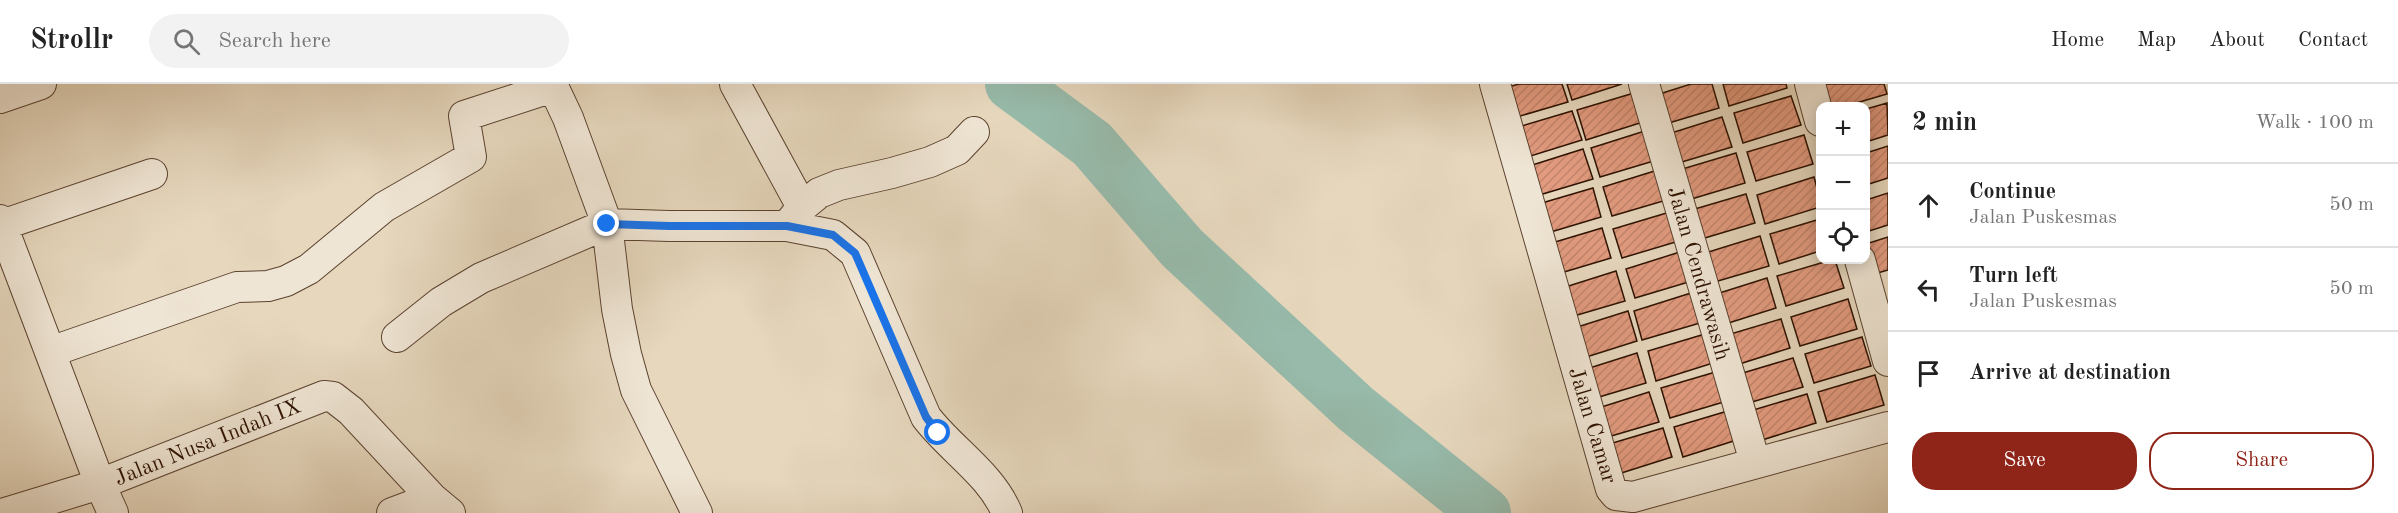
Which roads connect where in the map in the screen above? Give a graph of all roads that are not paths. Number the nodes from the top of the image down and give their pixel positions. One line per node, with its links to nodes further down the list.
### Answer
1 (41, 84): 7 (street)
2 (735, 84): 11 (street)
3 (1495, 84): 19 (street, Jalan Camar)
4 (1644, 84): 19 (street, Jalan Cendrawasih)
5 (1810, 84): 8 (street)
6 (553, 86): 13 (street); 16 (street)
7 (0, 98)
8 (1816, 104)
9 (974, 132): 11 (street)
10 (152, 174): 12 (street)
11 (795, 216): 13 (street); 26 (street)
12 (1, 223): 16 (street)
13 (607, 224): 15 (street); 25 (street)
14 (1861, 264): 17 (street)
15 (397, 338)
16 (50, 352): 20 (street)
17 (1888, 361)
18 (1888, 427): 19 (street, Jalan Camar)
19 (1755, 462)
20 (100, 484): 21 (street, Jalan Nusa Indah IX); 22 (street, Jalan Nusa Indah IX); 23 (street)
21 (441, 506): 24 (street)
22 (5, 513)
23 (113, 513)
24 (392, 513)
25 (698, 513)
26 (1007, 513)

